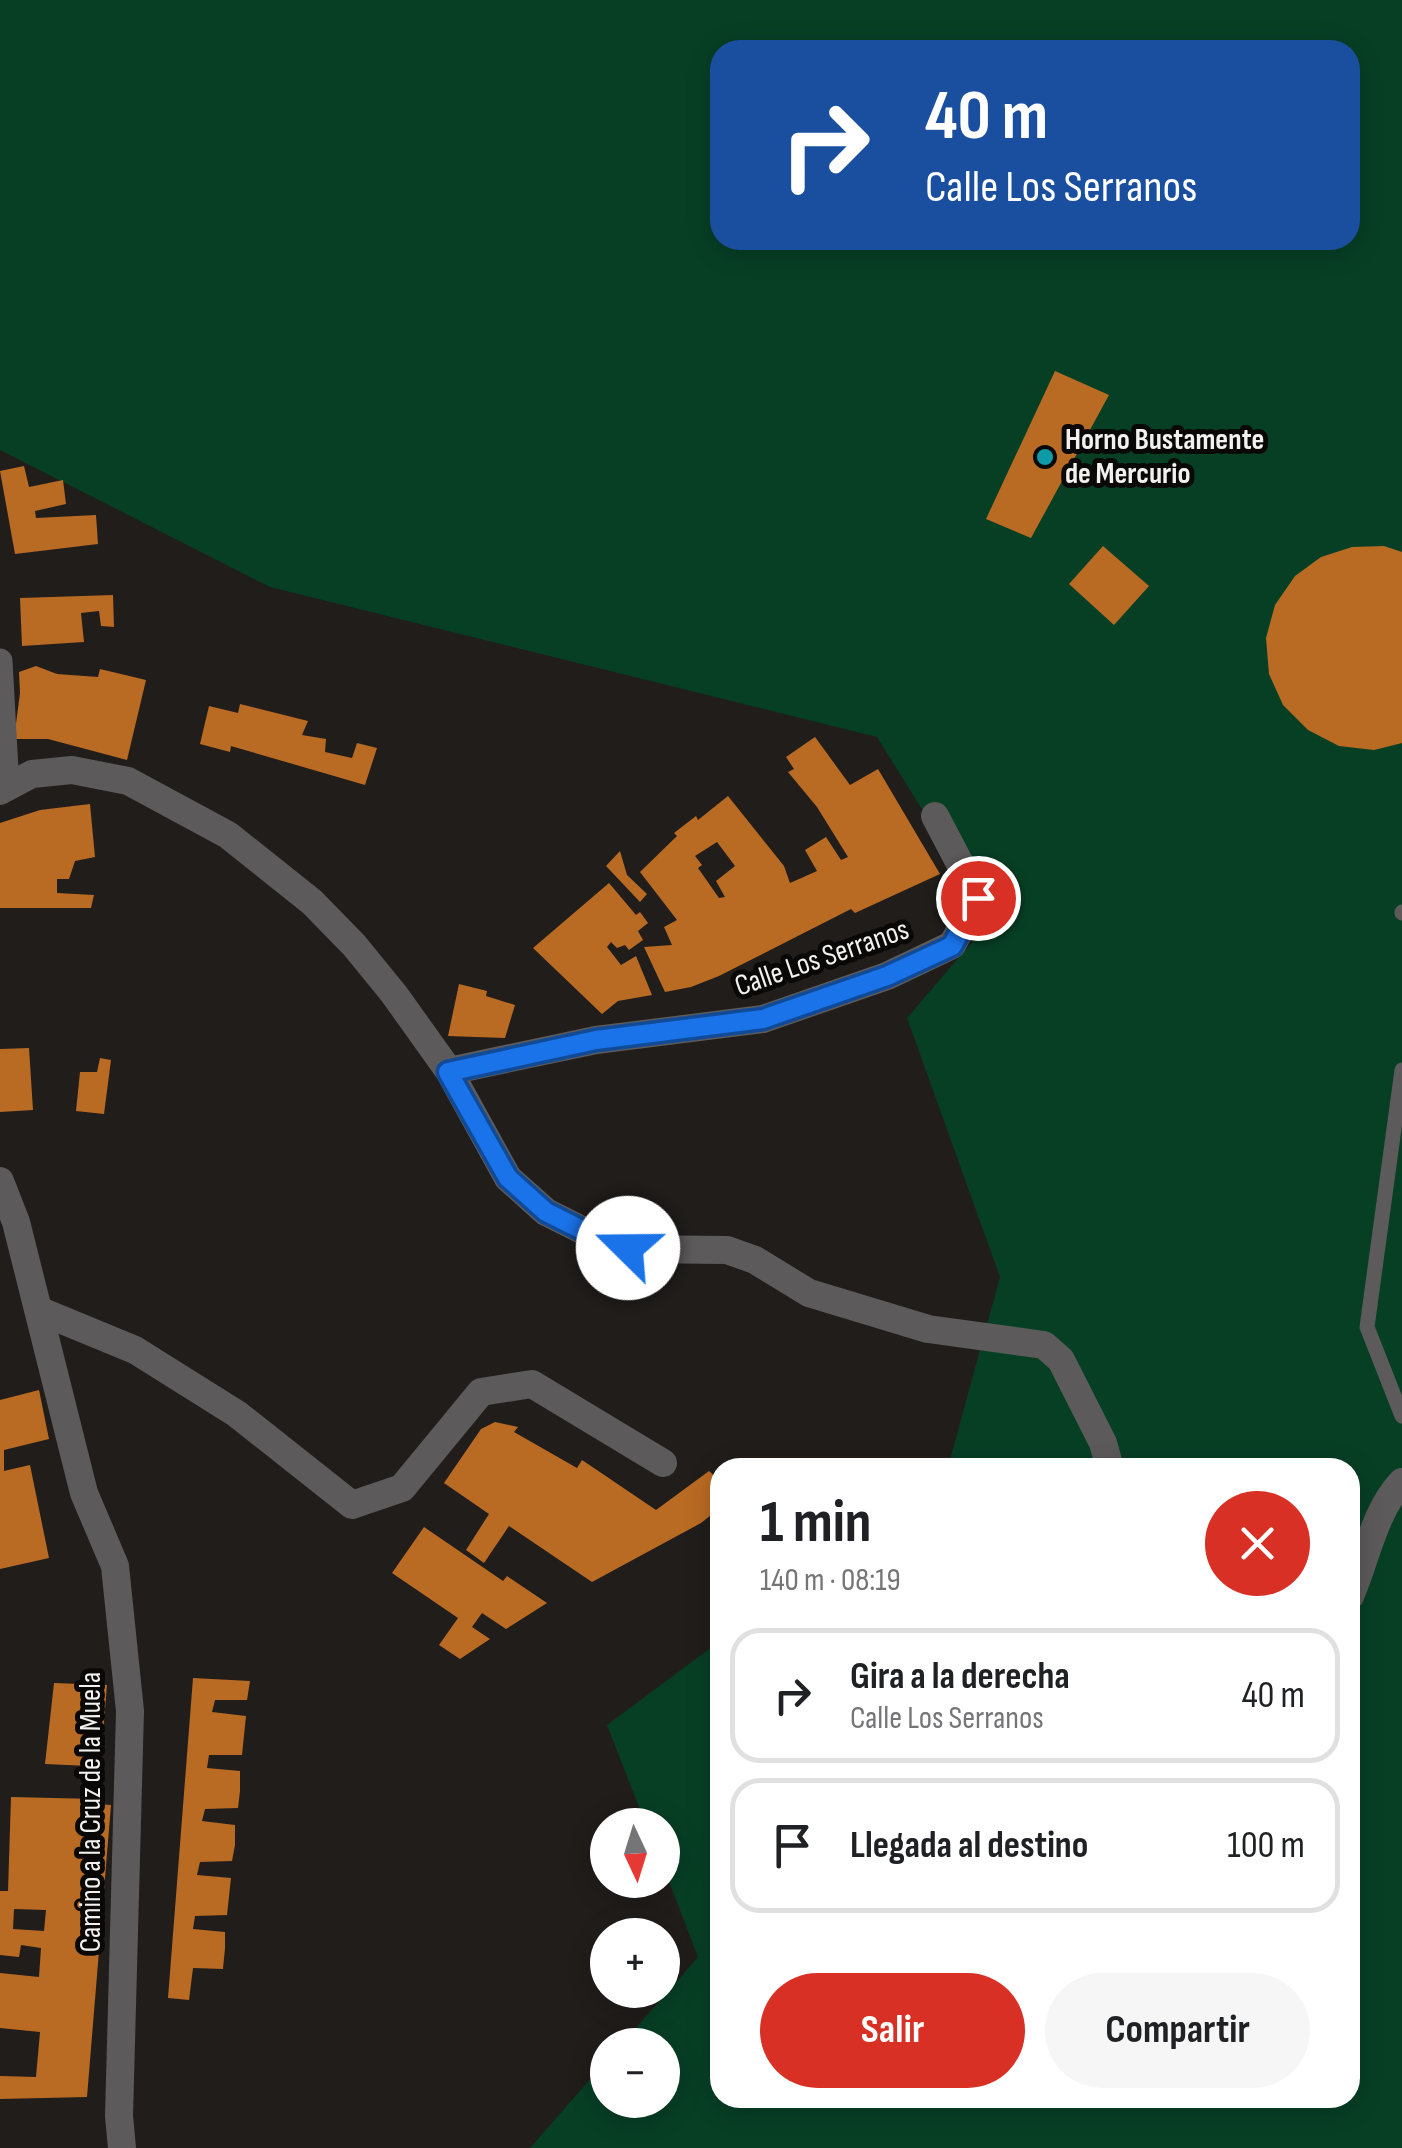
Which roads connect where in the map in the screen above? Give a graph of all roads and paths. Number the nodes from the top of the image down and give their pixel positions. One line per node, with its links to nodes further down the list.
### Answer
1 (0, 661): 2 (street)
2 (4, 789): 5 (street)
3 (935, 816): 5 (street, Calle Los Serranos)
4 (1402, 1070): 8 (lane)
5 (448, 1072): 9 (street)
6 (0, 1182): 7 (street, Camino a la Cruz de la Muela)
7 (38, 1310): 10 (street); 13 (street, Camino a la Cruz de la Muela)
8 (1402, 1416)
9 (1107, 1458)
10 (663, 1464)
11 (1402, 1482): 12 (street)
12 (1360, 1570)
13 (122, 2148)

